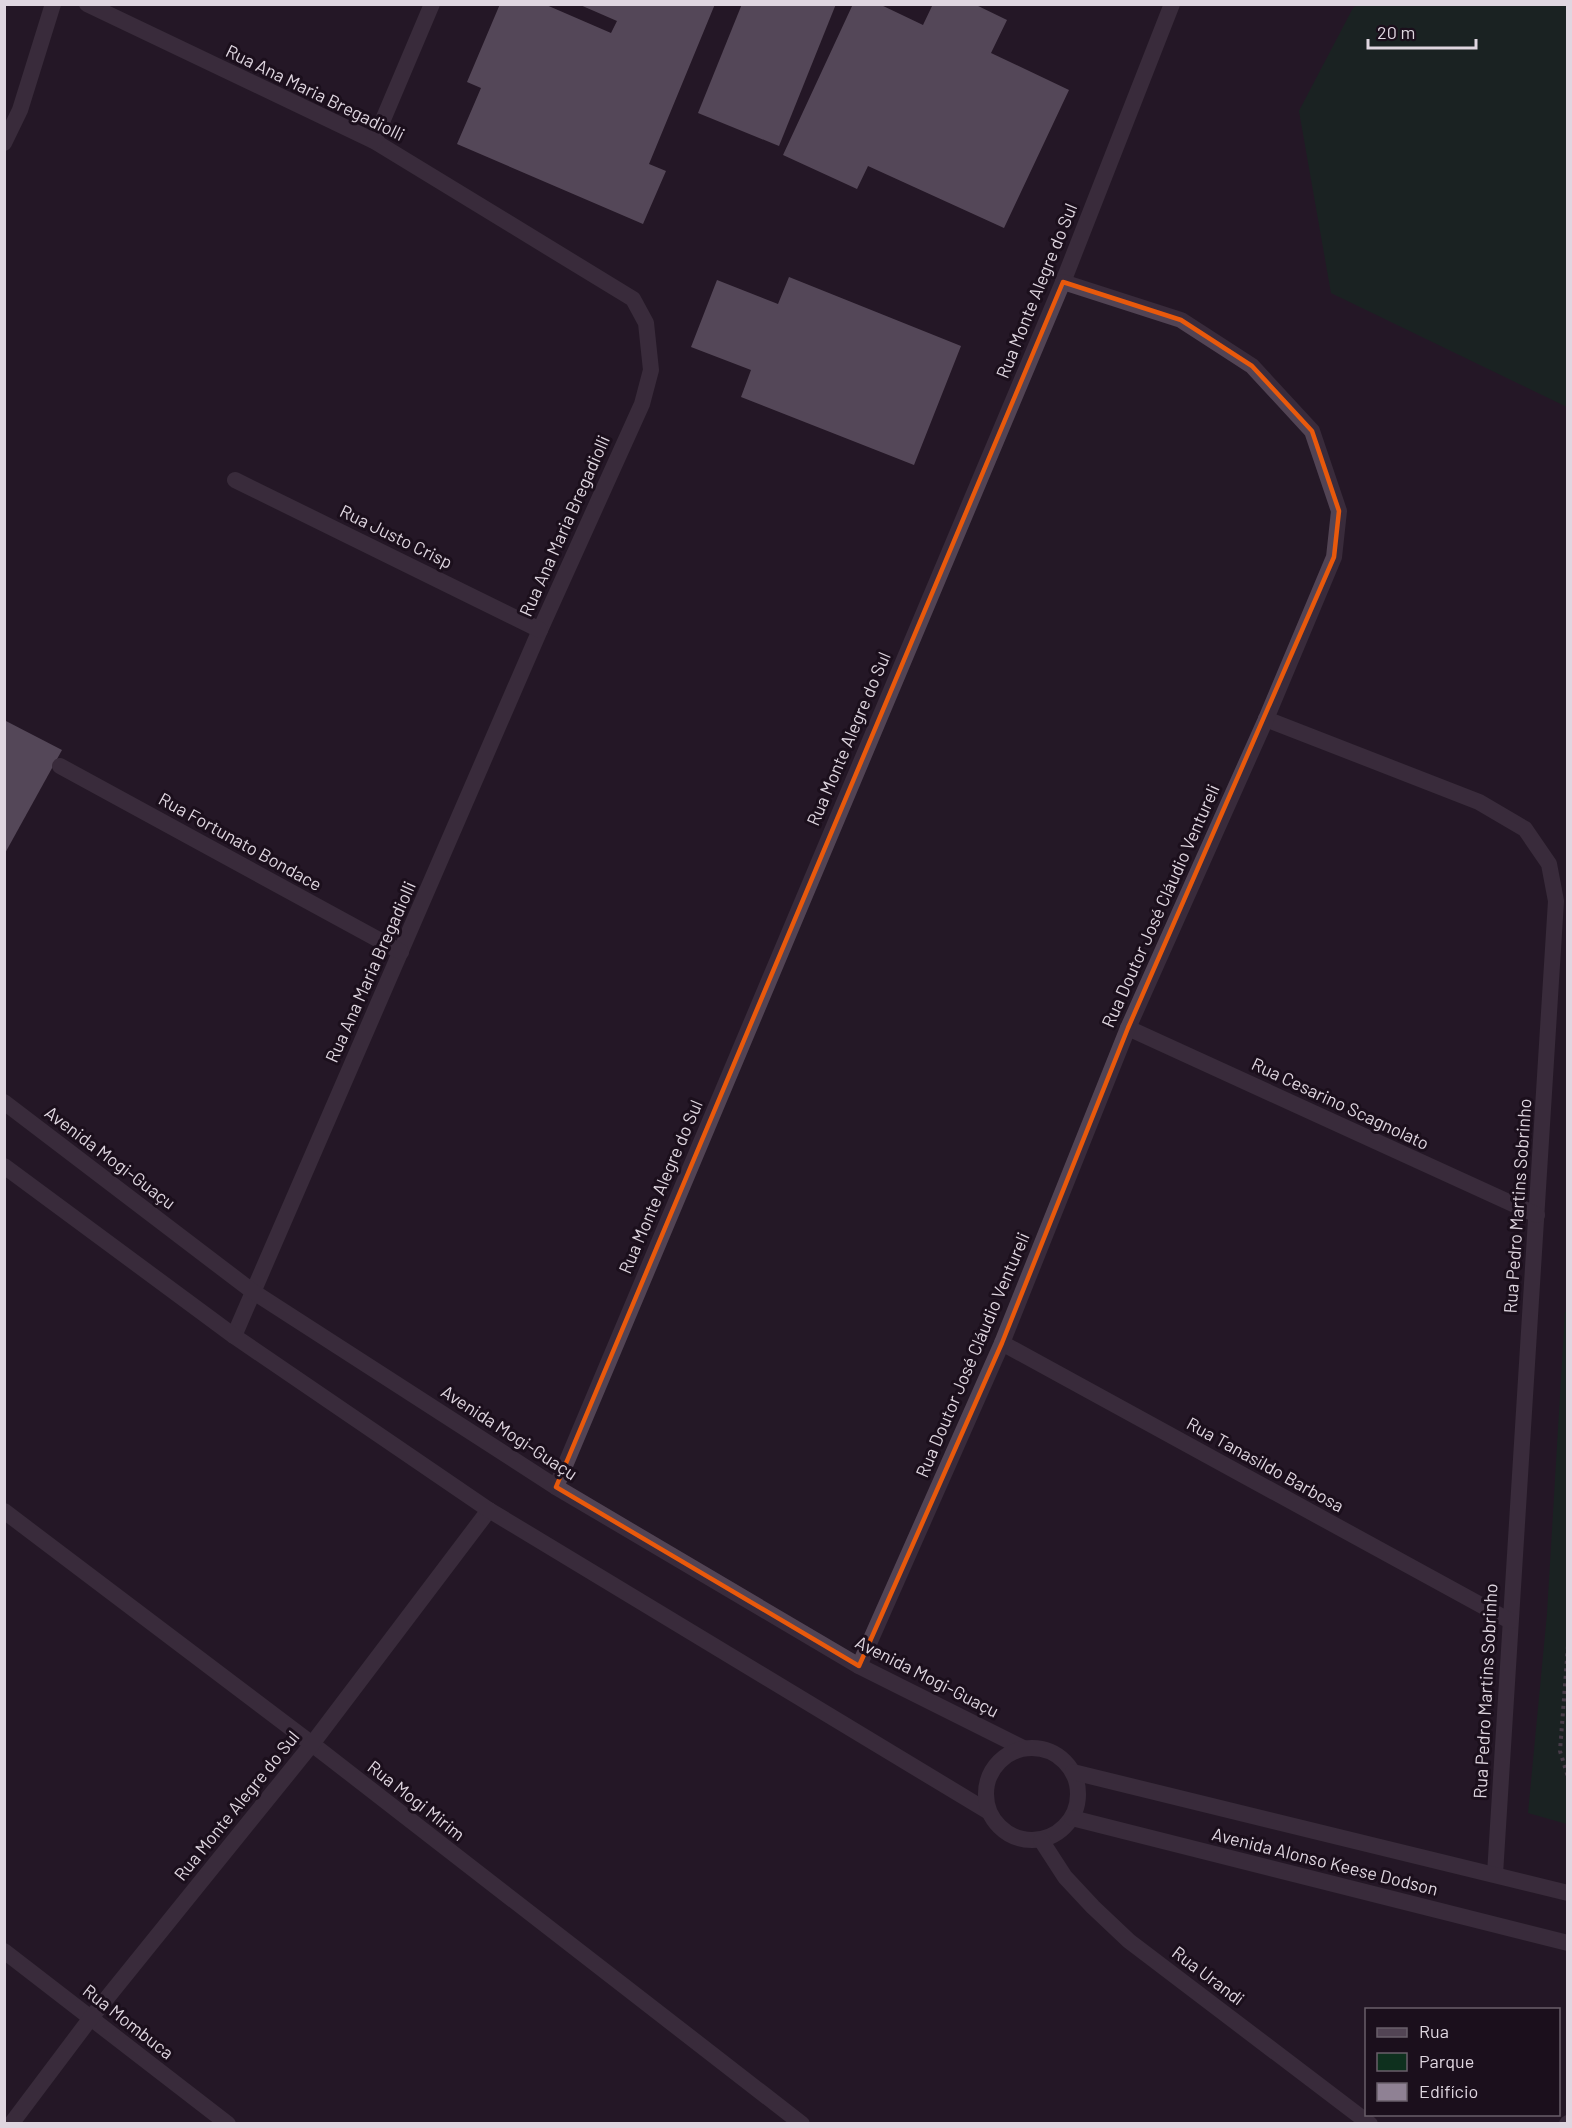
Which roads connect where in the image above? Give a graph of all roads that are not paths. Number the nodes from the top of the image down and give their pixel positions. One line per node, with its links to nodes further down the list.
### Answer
1 (53, 4): 6 (street)
2 (87, 4): 5 (street, Rua Ana Maria Bregadiolli)
3 (432, 4): 5 (street)
4 (1172, 4): 7 (street, Rua Monte Alegre do Sul)
5 (374, 141): 9 (street, Rua Ana Maria Bregadiolli)
6 (4, 143)
7 (1063, 282): 10 (street, Rua Doutor José Cláudio Ventureli); 20 (street, Rua Monte Alegre do Sul)
8 (235, 480): 9 (street, Rua Justo Crisp)
9 (540, 630): 12 (street, Rua Ana Maria Bregadiolli)
10 (1266, 719): 13 (street, Rua Doutor José Cláudio Ventureli); 16 (street, Rua Pedro Martins Sobrinho)
11 (60, 766): 12 (street, Rua Fortunato Bondace)
12 (401, 952): 17 (street, Rua Ana Maria Bregadiolli)
13 (1128, 1028): 16 (street, Rua Cesarino Scagnolato); 19 (street, Rua Doutor José Cláudio Ventureli)
14 (4, 1102): 17 (street, Avenida Mogi-Guaçu)
15 (4, 1166): 18 (street)
16 (1537, 1215): 23 (street, Rua Pedro Martins Sobrinho)
17 (252, 1291): 18 (street, Rua Ana Maria Bregadiolli); 20 (street, Avenida Mogi-Guaçu)
18 (234, 1336): 21 (street)
19 (1002, 1343): 23 (street, Rua Tanasildo Barbosa); 24 (street, Rua Doutor José Cláudio Ventureli)
20 (556, 1486): 24 (street, Avenida Mogi-Guaçu)
21 (489, 1510): 25 (street, Rua Monte Alegre do Sul); 28 (street)
22 (4, 1511): 25 (street, Rua Mogi Mirim)
23 (1510, 1621): 31 (street, Rua Pedro Martins Sobrinho)
24 (859, 1666): 26 (street, Avenida Mogi-Guaçu)
25 (312, 1744): 35 (street, Rua Monte Alegre do Sul); 38 (street, Rua Mogi Mirim)
26 (1023, 1748): 27 (street); 28 (street)
27 (1073, 1772): 29 (street); 31 (street, Avenida Alonso Keese Dodson)
28 (989, 1812): 30 (street)
29 (1072, 1818): 30 (street); 33 (street, Avenida Alonso Keese Dodson)
30 (1041, 1840): 39 (street, Rua Urandi)
31 (1495, 1874): 32 (street, Avenida Alonso Keese Dodson)
32 (1568, 1893)
33 (1568, 1943)
34 (4, 1950): 35 (street, Rua Mombuca)
35 (90, 2019): 36 (street, Rua Monte Alegre do Sul); 37 (street, Rua Mombuca)
36 (11, 2124)
37 (228, 2124)
38 (802, 2124)
39 (1370, 2124)

